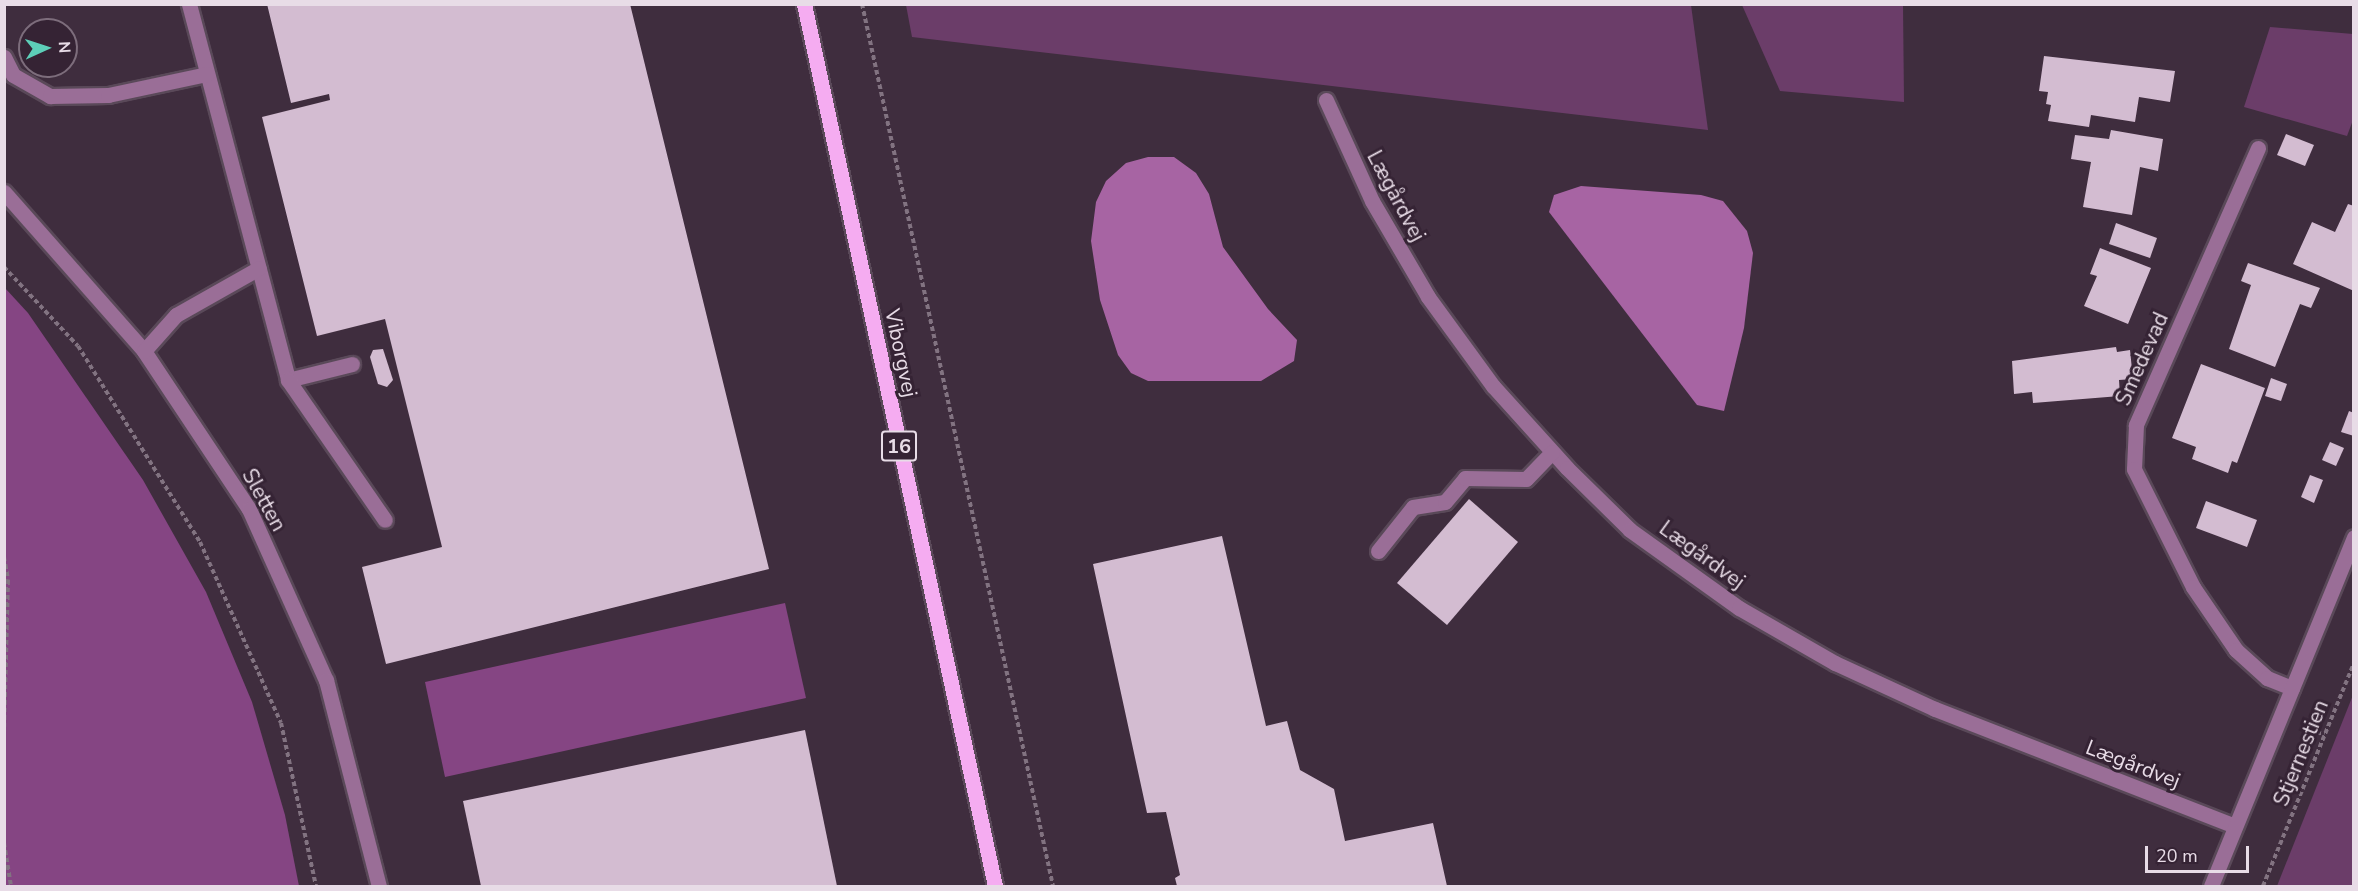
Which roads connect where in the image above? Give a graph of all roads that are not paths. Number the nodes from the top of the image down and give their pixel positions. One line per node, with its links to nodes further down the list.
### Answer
1 (189, 4): 4 (street)
2 (804, 4): 19 (main road, Viborgvej / 16)
3 (4, 57): 4 (street)
4 (207, 74): 8 (street)
5 (1326, 100): 12 (street, Lægårdvej)
6 (2258, 148): 16 (street, Smedevad)
7 (4, 192): 9 (street, Sletten)
8 (259, 268): 9 (street); 11 (street)
9 (144, 351): 18 (street, Sletten)
10 (352, 364): 11 (street)
11 (288, 380): 13 (street)
12 (1552, 452): 15 (street); 17 (street, Lægårdvej)
13 (384, 520)
14 (2354, 537): 16 (street)
15 (1378, 551)
16 (2292, 688): 17 (street)
17 (2235, 826): 20 (street)
18 (379, 886)
19 (995, 886)
20 (2211, 886)

